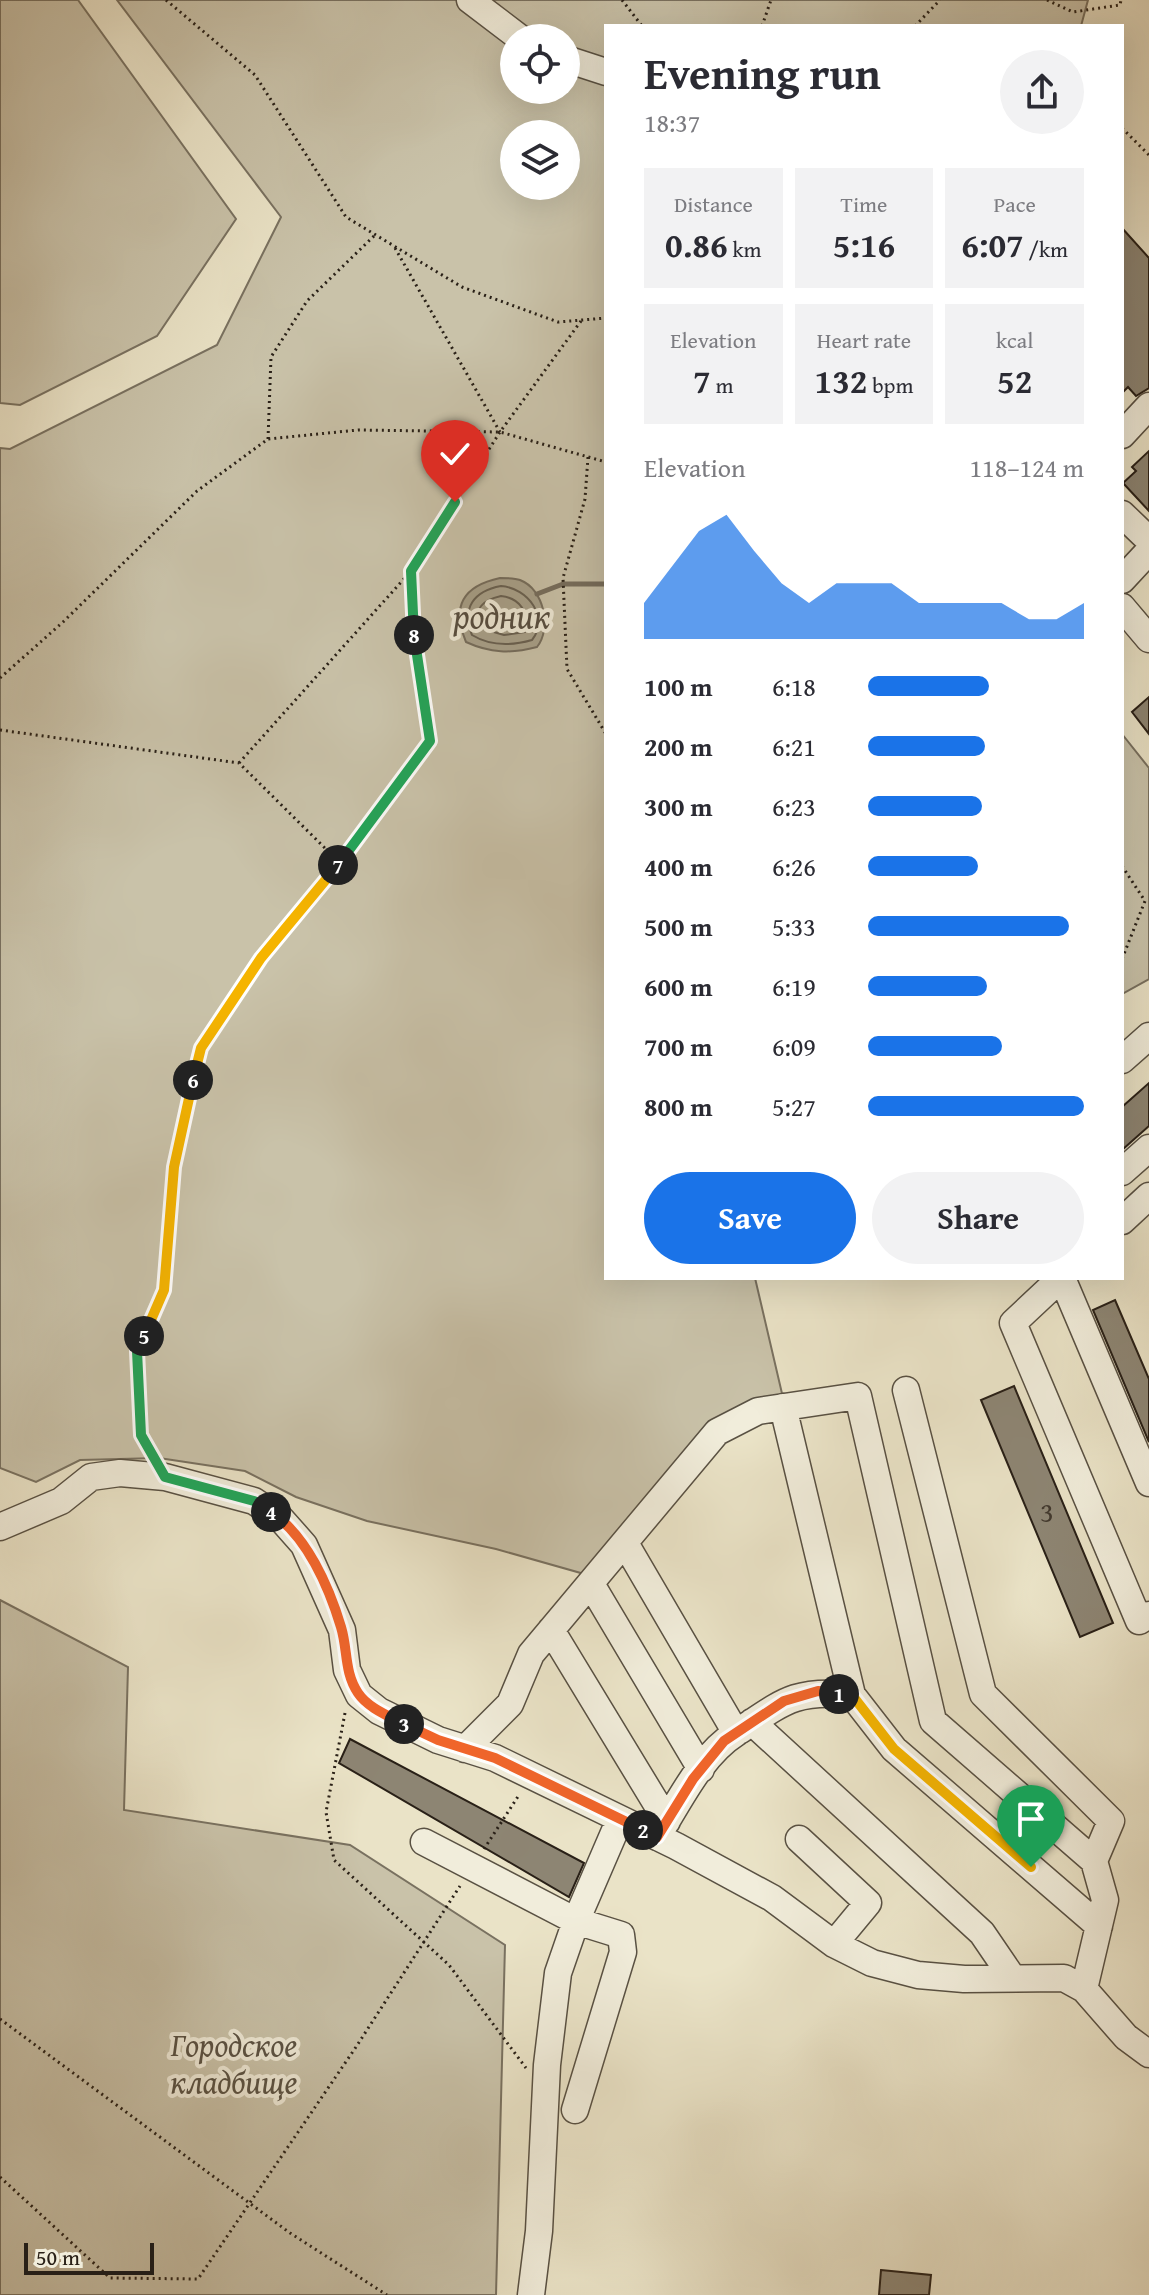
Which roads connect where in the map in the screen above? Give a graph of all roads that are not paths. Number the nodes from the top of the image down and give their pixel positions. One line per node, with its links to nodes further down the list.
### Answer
1 (470, 0): 2 (street)
2 (502, 24)
3 (580, 64): 4 (street)
4 (604, 71)
5 (1149, 406): 6 (street)
6 (1124, 433)
7 (1124, 516): 8 (street)
8 (1149, 540)
9 (1149, 551): 10 (street)
10 (1124, 578)
11 (1124, 609): 12 (street)
12 (1149, 639)
13 (1149, 1036): 14 (street)
14 (1124, 1058)
15 (1149, 1148): 16 (street)
16 (1124, 1170)
17 (1149, 1196): 18 (street)
18 (1124, 1219)
19 (1052, 1282): 22 (street); 26 (street)
20 (906, 1390): 36 (street)
21 (783, 1407): 24 (street); 28 (street); 36 (street)
22 (1149, 1483)
23 (0, 1527): 30 (street)
24 (625, 1543): 25 (street); 29 (street)
25 (591, 1584): 27 (street); 31 (street)
26 (1149, 1615)
27 (551, 1630): 30 (street); 33 (street)
28 (852, 1695): 29 (street); 38 (street)
29 (744, 1727): 31 (street); 40 (street)
30 (465, 1749): 32 (street)
31 (701, 1769): 33 (street)
32 (620, 1819): 33 (street); 37 (street)
33 (662, 1829): 39 (street)
34 (799, 1839): 39 (street)
35 (424, 1842): 37 (street)
36 (1094, 1861): 38 (street)
37 (576, 1921): 43 (street); 44 (street)
38 (1099, 1926): 41 (street)
39 (834, 1944): 40 (street)
40 (1012, 1977): 41 (street)
41 (1084, 1989): 42 (street)
42 (1149, 2054)
43 (575, 2110)
44 (531, 2295)

